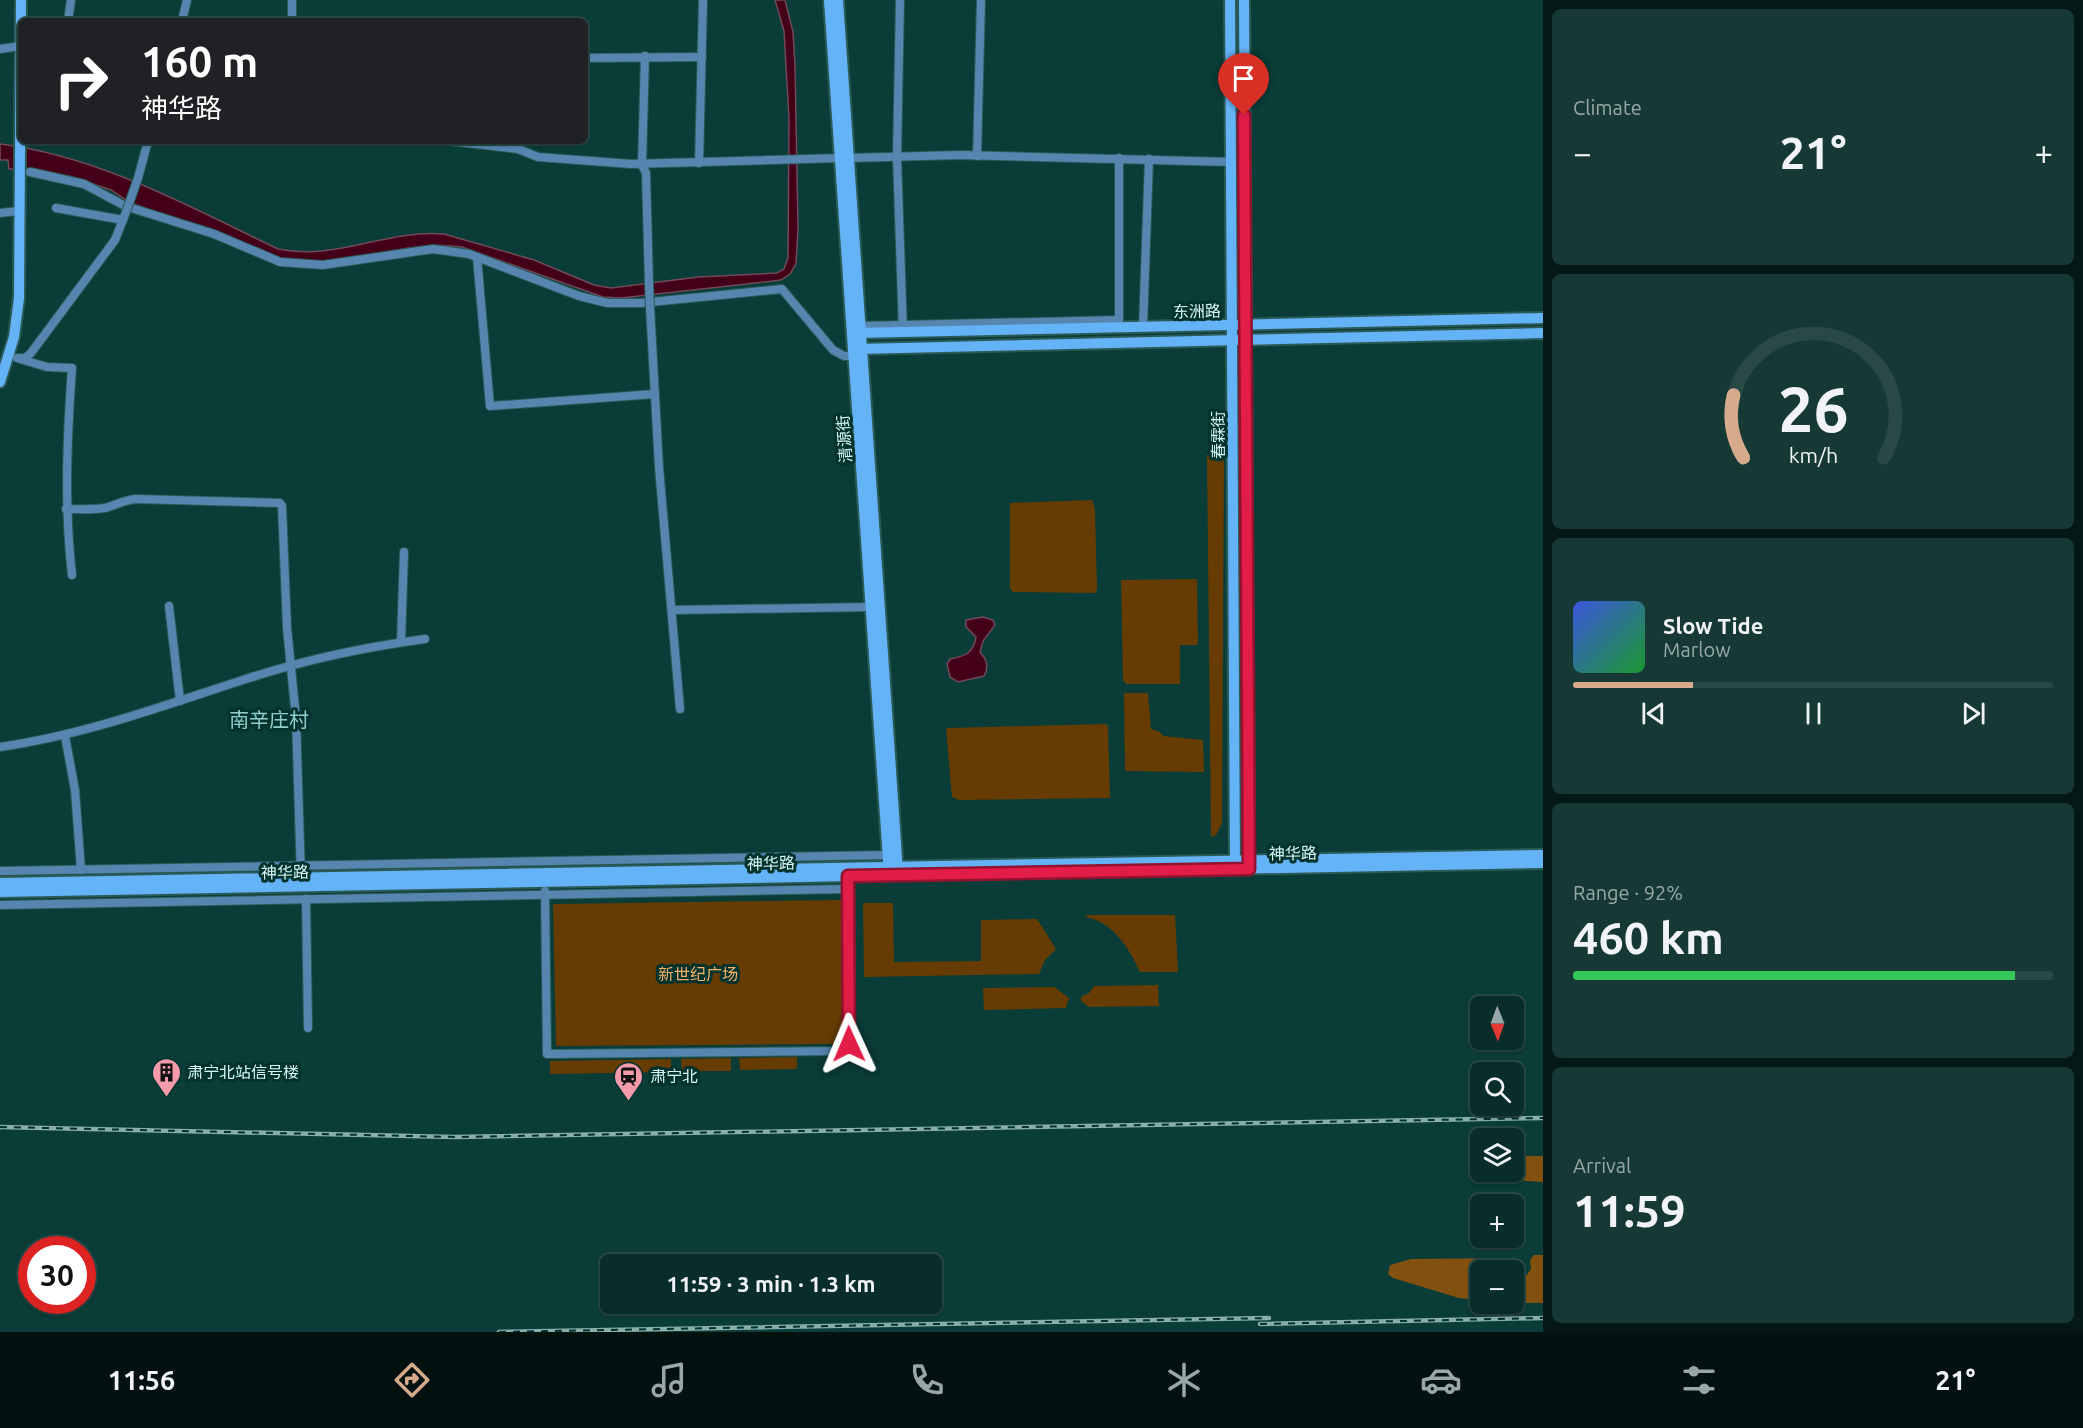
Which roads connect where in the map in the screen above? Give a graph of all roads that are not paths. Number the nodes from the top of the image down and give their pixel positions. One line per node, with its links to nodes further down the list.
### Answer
1 (21, 0): 12 (main road)
2 (71, 0): 13 (street)
3 (187, 0): 14 (street)
4 (292, 0): 15 (street)
5 (703, 0): 19 (street)
6 (829, 0): 26 (main road, 清源街)
7 (838, 0): 26 (main road, 清源街)
8 (900, 0): 25 (street)
9 (981, 0): 24 (street)
10 (1230, 0): 29 (main road, 春霖街)
11 (1244, 0): 41 (main road, 春霖街)
12 (21, 18)
13 (68, 18)
14 (183, 18)
15 (292, 18)
16 (18, 40): 17 (street)
17 (0, 49)
18 (645, 56): 19 (street); 20 (street); 31 (street)
19 (702, 57): 30 (street)
20 (588, 58)
21 (18, 144): 34 (main road)
22 (147, 144): 36 (street, bridge)
23 (476, 144): 31 (street)
24 (977, 156): 25 (street); 27 (street)
25 (897, 157): 26 (street); 43 (street)
26 (844, 158): 30 (street); 44 (main road, 清源街)
27 (1119, 158): 28 (street); 39 (street)
28 (1149, 159): 29 (street); 42 (street)
29 (1230, 162): 40 (main road, 春霖街)
30 (699, 163): 31 (street)
31 (642, 165): 51 (street, bridge)
32 (30, 172): 37 (street)
33 (56, 208): 36 (street)
34 (18, 211): 35 (street); 49 (main road)
35 (0, 213)
36 (123, 220): 49 (street)
37 (477, 257): 48 (street); 51 (street)
38 (1543, 318): 41 (main road, 东洲路)
39 (1119, 324): 42 (main road, 东洲路); 43 (main road, 东洲路)
40 (1232, 325): 41 (main road, 东洲路); 42 (main road, 东洲路); 46 (main road, 春霖街)
41 (1246, 325): 47 (main road, 春霖街)
42 (1143, 327)
43 (902, 329): 44 (main road, 东洲路)
44 (858, 331): 48 (main road, 清源街)
45 (1543, 333): 47 (main road, 东洲路)
46 (1232, 340): 47 (main road, 东洲路); 48 (main road, 东洲路); 67 (main road, 春霖街)
47 (1246, 340): 68 (main road, 春霖街)
48 (856, 351): 56 (main road, 清源街); 69 (main road, 清源街)
49 (13, 357): 50 (main road); 52 (street)
50 (0, 382)
51 (655, 394): 57 (street)
52 (66, 509): 54 (street); 60 (street)
53 (404, 552): 59 (street)
54 (72, 575)
55 (169, 606): 61 (street)
56 (871, 608): 57 (street); 69 (main road, 清源街)
57 (672, 610): 62 (street)
58 (425, 639): 59 (street)
59 (401, 642): 60 (street)
60 (290, 667): 61 (street); 72 (street)
61 (180, 701): 63 (street)
62 (680, 710)
63 (65, 736): 64 (street); 70 (street)
64 (0, 747)
65 (1543, 855): 68 (main road, 神华路)
66 (1543, 863): 68 (main road, 神华路)
67 (1235, 865): 68 (main road, 神华路); 69 (main road, 神华路)
68 (1249, 865)
69 (893, 868): 72 (main road, 神华路); 73 (main road, 神华路)
70 (81, 870): 71 (street); 72 (street)
71 (0, 871)
72 (301, 872): 75 (main road, 神华路)
73 (848, 876): 74 (main road, 神华路); 76 (street)
74 (545, 882): 77 (main road, 神华路); 78 (street)
75 (0, 883)
76 (848, 889): 78 (street); 78 (street)
77 (0, 892)
78 (545, 894): 79 (street)
79 (306, 899): 80 (street); 81 (street)
80 (0, 905)
81 (308, 1028)

